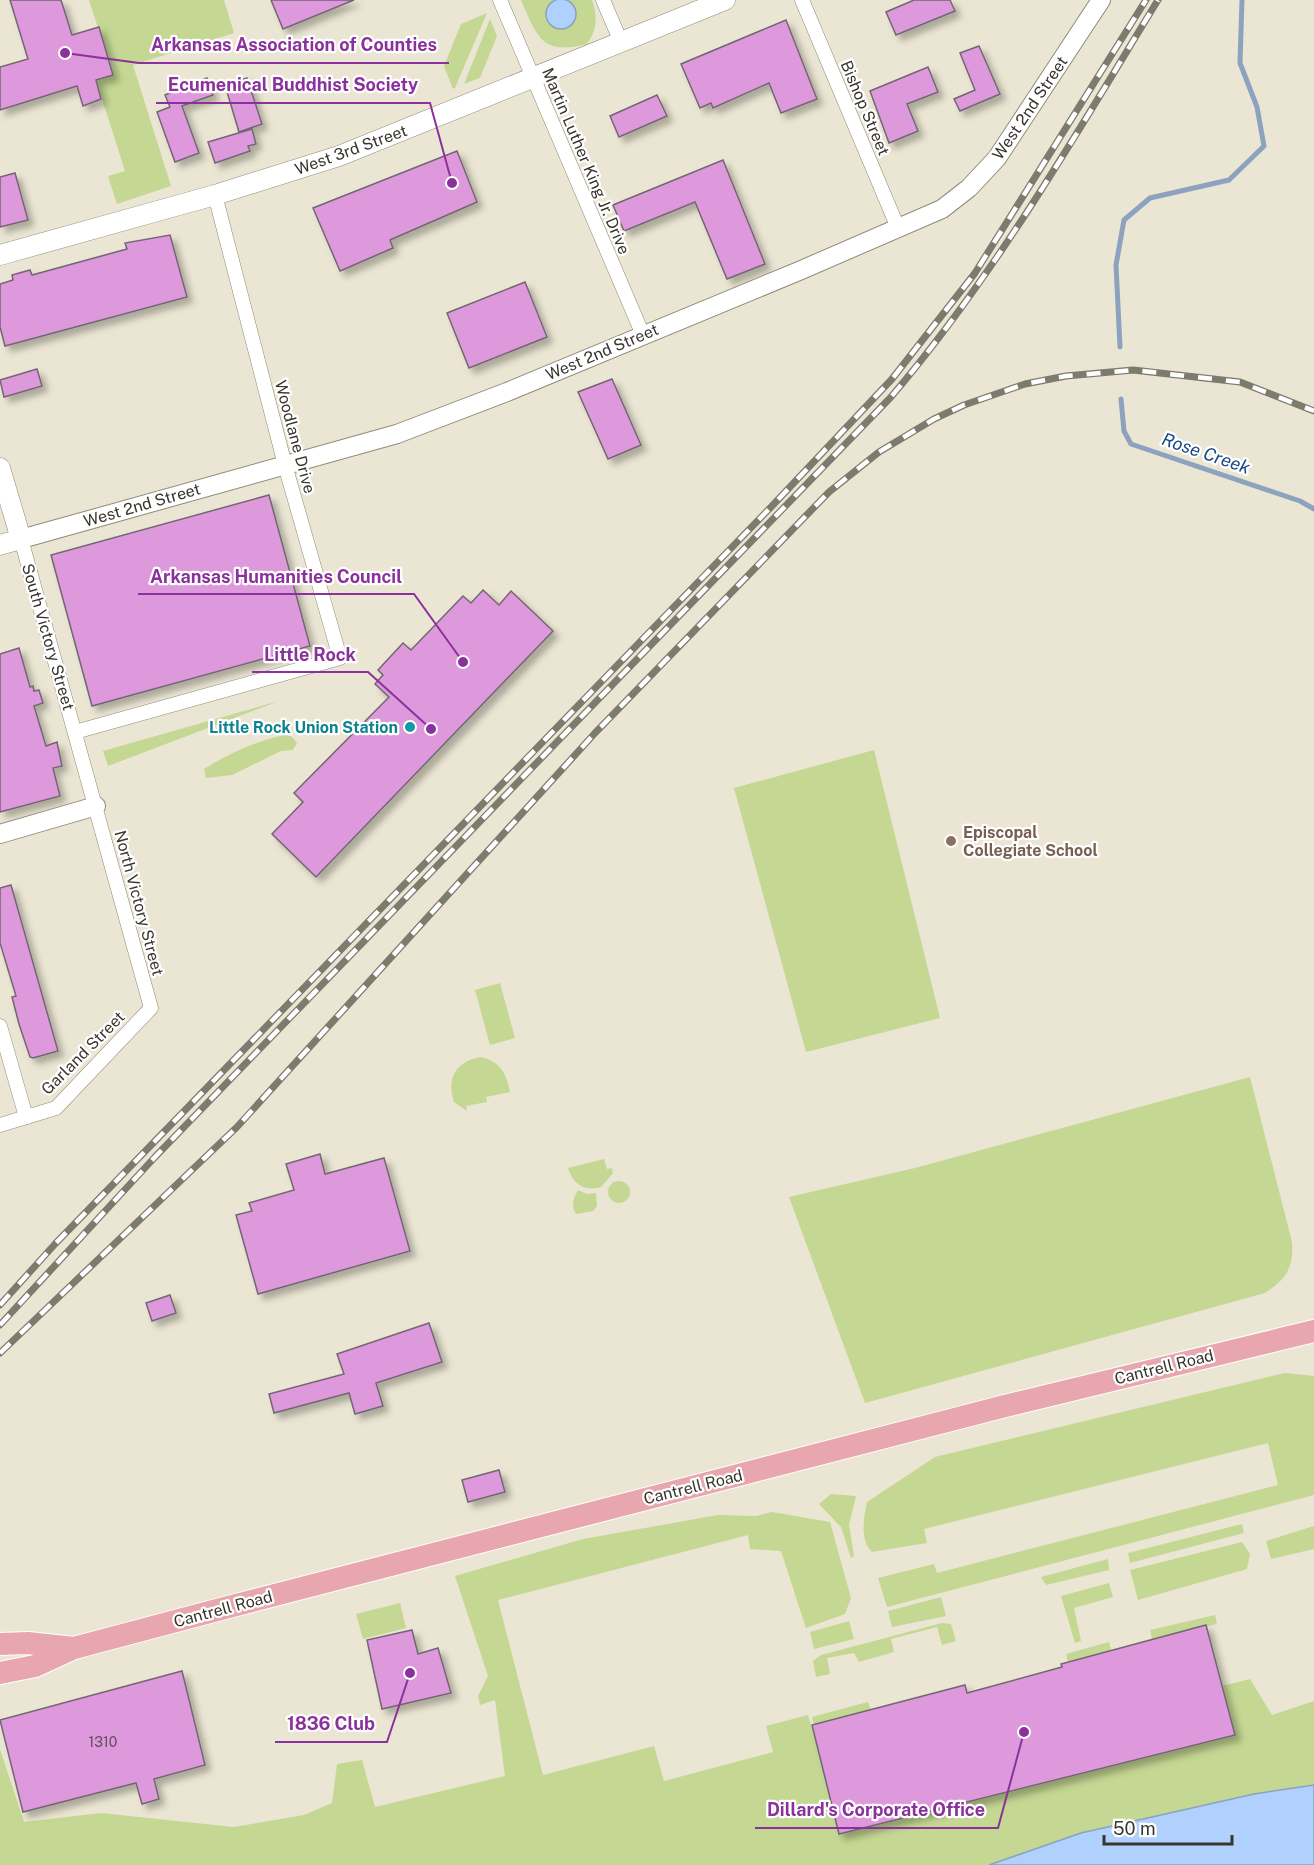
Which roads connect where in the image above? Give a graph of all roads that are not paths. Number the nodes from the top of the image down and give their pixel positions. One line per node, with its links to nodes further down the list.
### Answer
1 (500, 0): 7 (street, Martin Luther King Jr. Drive)
2 (603, 0): 6 (street)
3 (725, 0): 6 (main road, West 3rd Street)
4 (802, 0): 9 (street, Bishop Street)
5 (1101, 0): 9 (street, West 2nd Street)
6 (621, 42): 7 (main road, West 3rd Street)
7 (533, 80): 8 (main road, West 3rd Street); 11 (street, Martin Luther King Jr. Drive)
8 (215, 195): 10 (main road, West 3rd Street); 12 (street, Woodlane Drive)
9 (898, 228): 11 (street, West 2nd Street)
10 (0, 255)
11 (642, 335): 12 (street, West 2nd Street)
12 (285, 465): 14 (street, West 2nd Street); 16 (street, Woodlane Drive)
13 (0, 468): 14 (main road, South Victory Street)
14 (21, 539): 15 (main road, West 2nd Street); 16 (street, South Victory Street)
15 (0, 545)
16 (75, 732): 17 (street, South Victory Street)
17 (96, 806): 18 (street); 19 (street, North Victory Street)
18 (0, 834)
19 (151, 1008): 21 (street, Garland Street)
20 (0, 1026): 21 (street)
21 (26, 1117): 22 (street, Garland Street)
22 (0, 1125)
23 (1314, 1330): 25 (main road, Cantrell Road)
24 (0, 1644): 25 (main road)
25 (74, 1648): 26 (main road)
26 (0, 1673)

